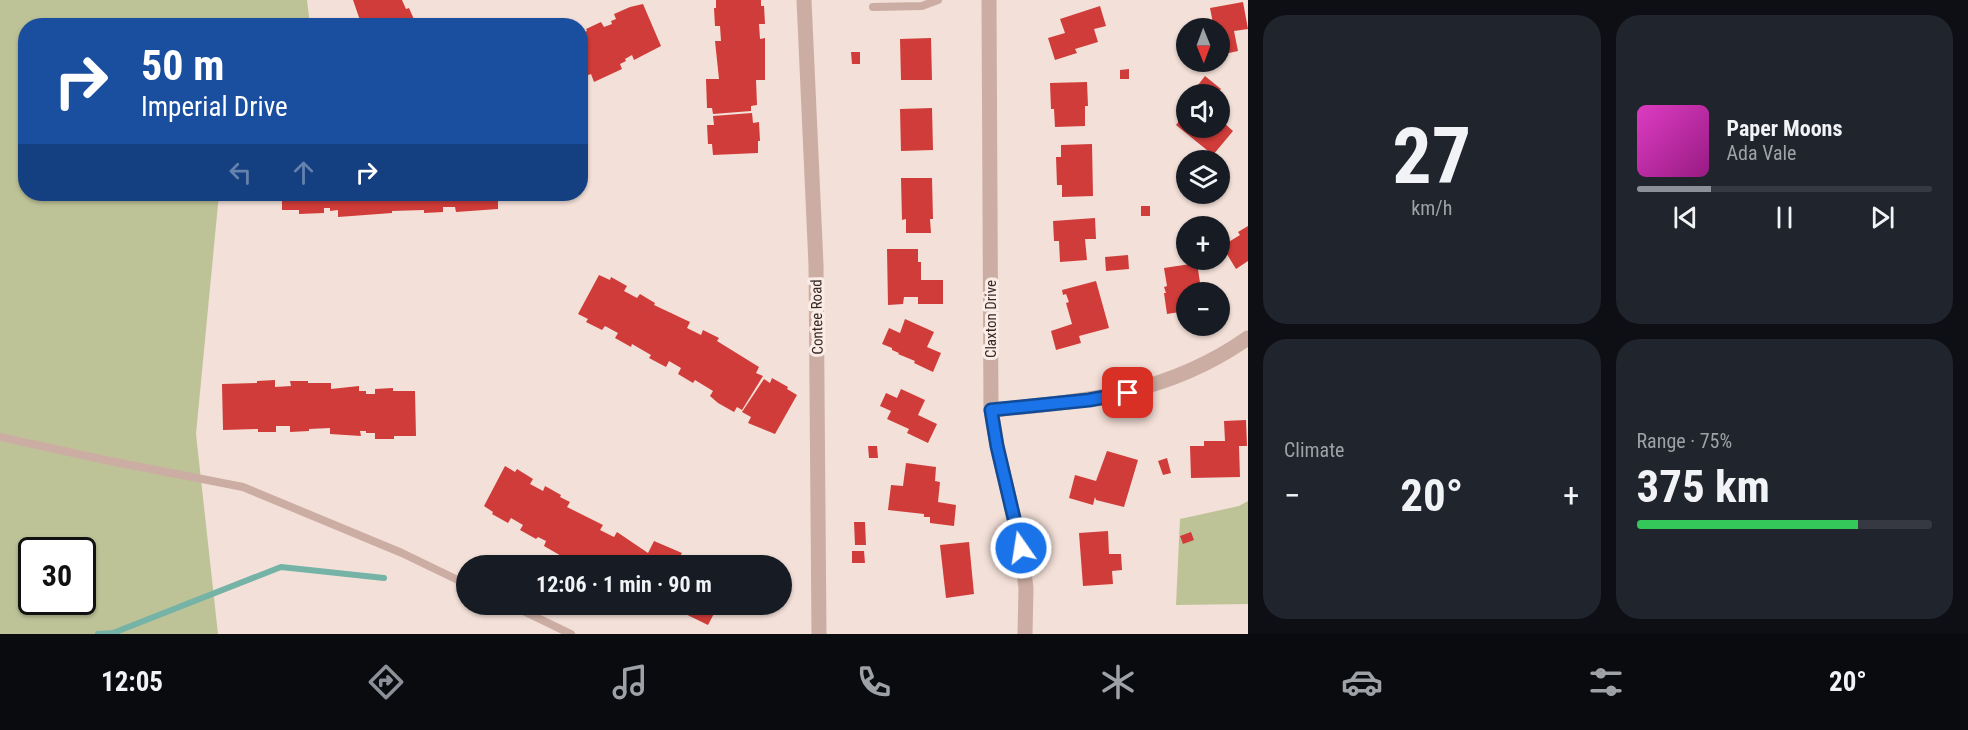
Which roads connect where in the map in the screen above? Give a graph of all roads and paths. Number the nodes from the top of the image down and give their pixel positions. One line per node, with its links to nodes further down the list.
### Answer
1 (804, 0): 11 (street, Contee Road)
2 (938, 0): 4 (lane)
3 (989, 0): 6 (street, Claxton Drive)
4 (873, 7)
5 (1248, 338): 6 (street)
6 (991, 410): 12 (street, Claxton Drive)
7 (0, 437): 8 (lane)
8 (456, 579)
9 (532, 615): 10 (lane)
10 (571, 634)
11 (819, 634)
12 (1025, 634)

